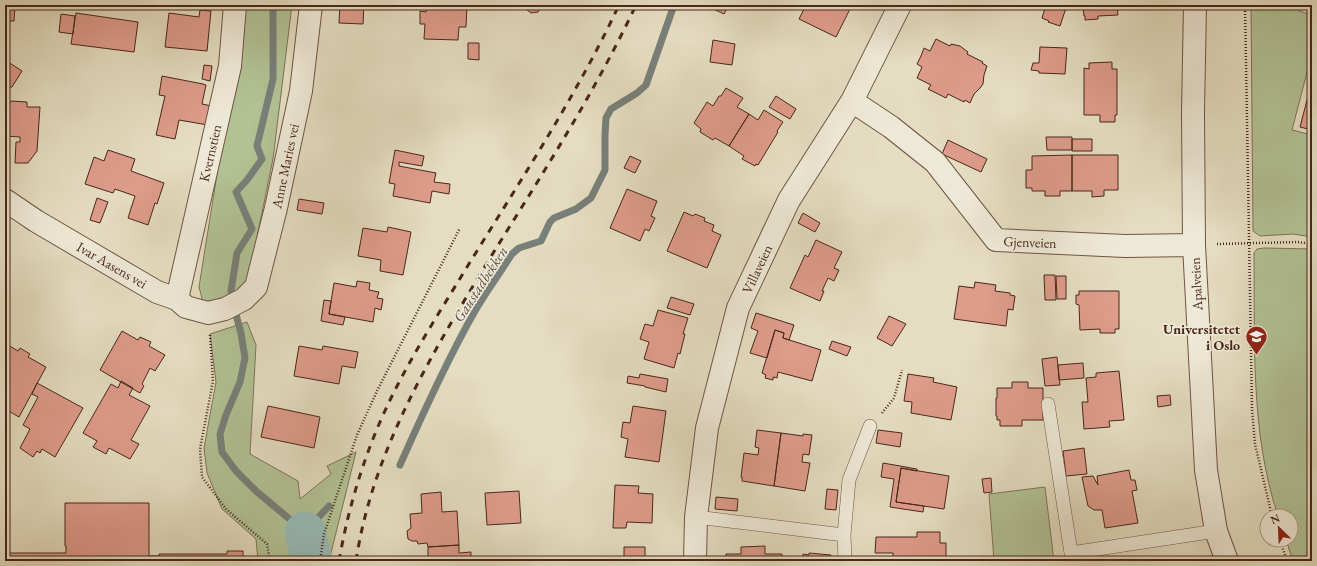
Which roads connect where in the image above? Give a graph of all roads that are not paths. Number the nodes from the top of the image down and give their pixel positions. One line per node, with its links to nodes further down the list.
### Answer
1 (236, 5): 8 (street, Kvernstien)
2 (311, 5): 9 (street, Anne Maries vei)
3 (900, 5): 5 (street, Villaveien)
4 (1195, 5): 7 (street, Apalveien)
5 (852, 101): 7 (street, Gjenveien); 12 (street, Villaveien)
6 (5, 200): 8 (street, Ivar Aasens vei)
7 (1194, 245): 13 (street, Apalveien)
8 (177, 299): 9 (street, Ivar Aasens vei)
9 (217, 311)
10 (1048, 404): 13 (lane)
11 (870, 426): 14 (lane)
12 (696, 517): 14 (lane); 15 (street, Villaveien)
13 (1216, 531): 17 (street, Apalveien)
14 (844, 535): 16 (lane)
15 (695, 561)
16 (845, 561)
17 (1227, 561)

